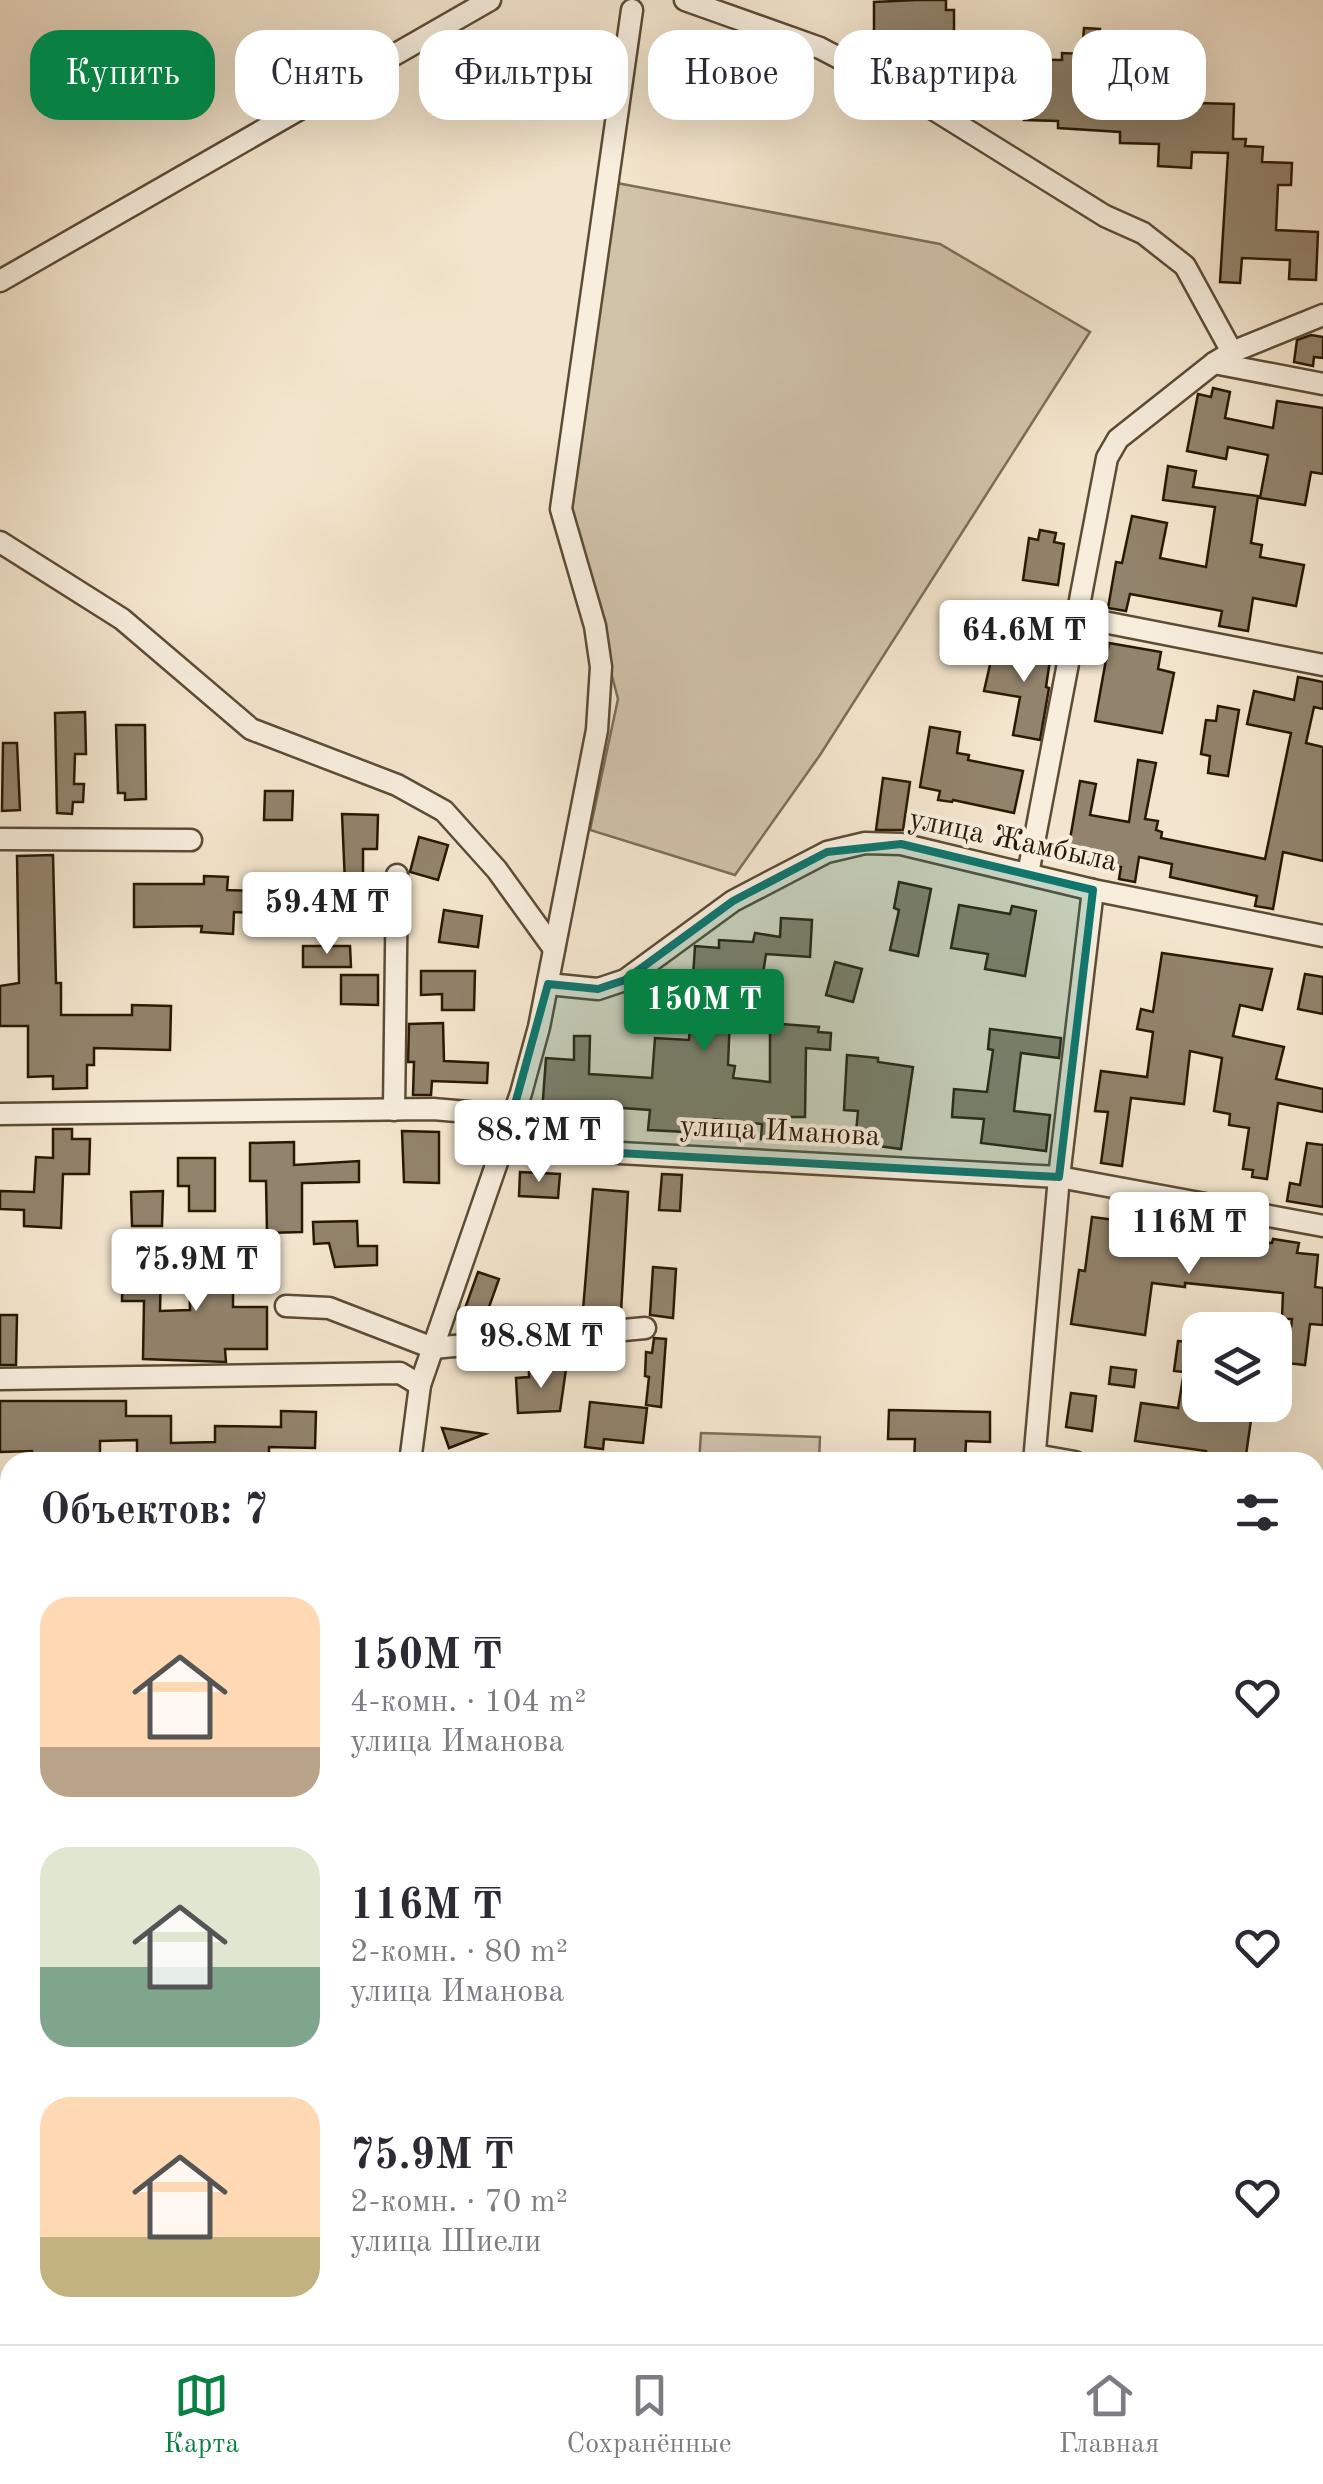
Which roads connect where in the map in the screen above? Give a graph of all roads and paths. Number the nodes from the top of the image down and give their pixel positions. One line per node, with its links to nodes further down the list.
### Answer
1 (490, 0): 4 (street)
2 (684, 0): 6 (street)
3 (632, 10): 17 (street)
4 (0, 281)
5 (1323, 315): 6 (street)
6 (1223, 358): 7 (street); 9 (street)
7 (1323, 384)
8 (0, 542): 17 (street)
9 (1078, 617): 10 (street); 13 (street)
10 (1323, 665)
11 (0, 839): 12 (street)
12 (192, 840)
13 (1028, 874): 15 (street, улица Жамбыла); 18 (street, улица Жамбыла)
14 (397, 875): 19 (street)
15 (1094, 890): 16 (street, улица Жамбыла); 22 (street)
16 (1323, 936)
17 (554, 950): 18 (street)
18 (548, 984): 21 (street)
19 (394, 1110): 20 (street, улица Иманова); 21 (street, улица Иманова)
20 (0, 1114)
21 (506, 1137): 22 (street, улица Иманова); 26 (street)
22 (1059, 1177): 23 (street, улица Иманова); 30 (street)
23 (1323, 1226)
24 (286, 1306): 26 (street)
25 (645, 1328): 26 (street)
26 (432, 1348): 28 (street)
27 (0, 1379): 28 (street)
28 (420, 1385): 29 (street)
29 (411, 1452)
30 (1036, 1452)

